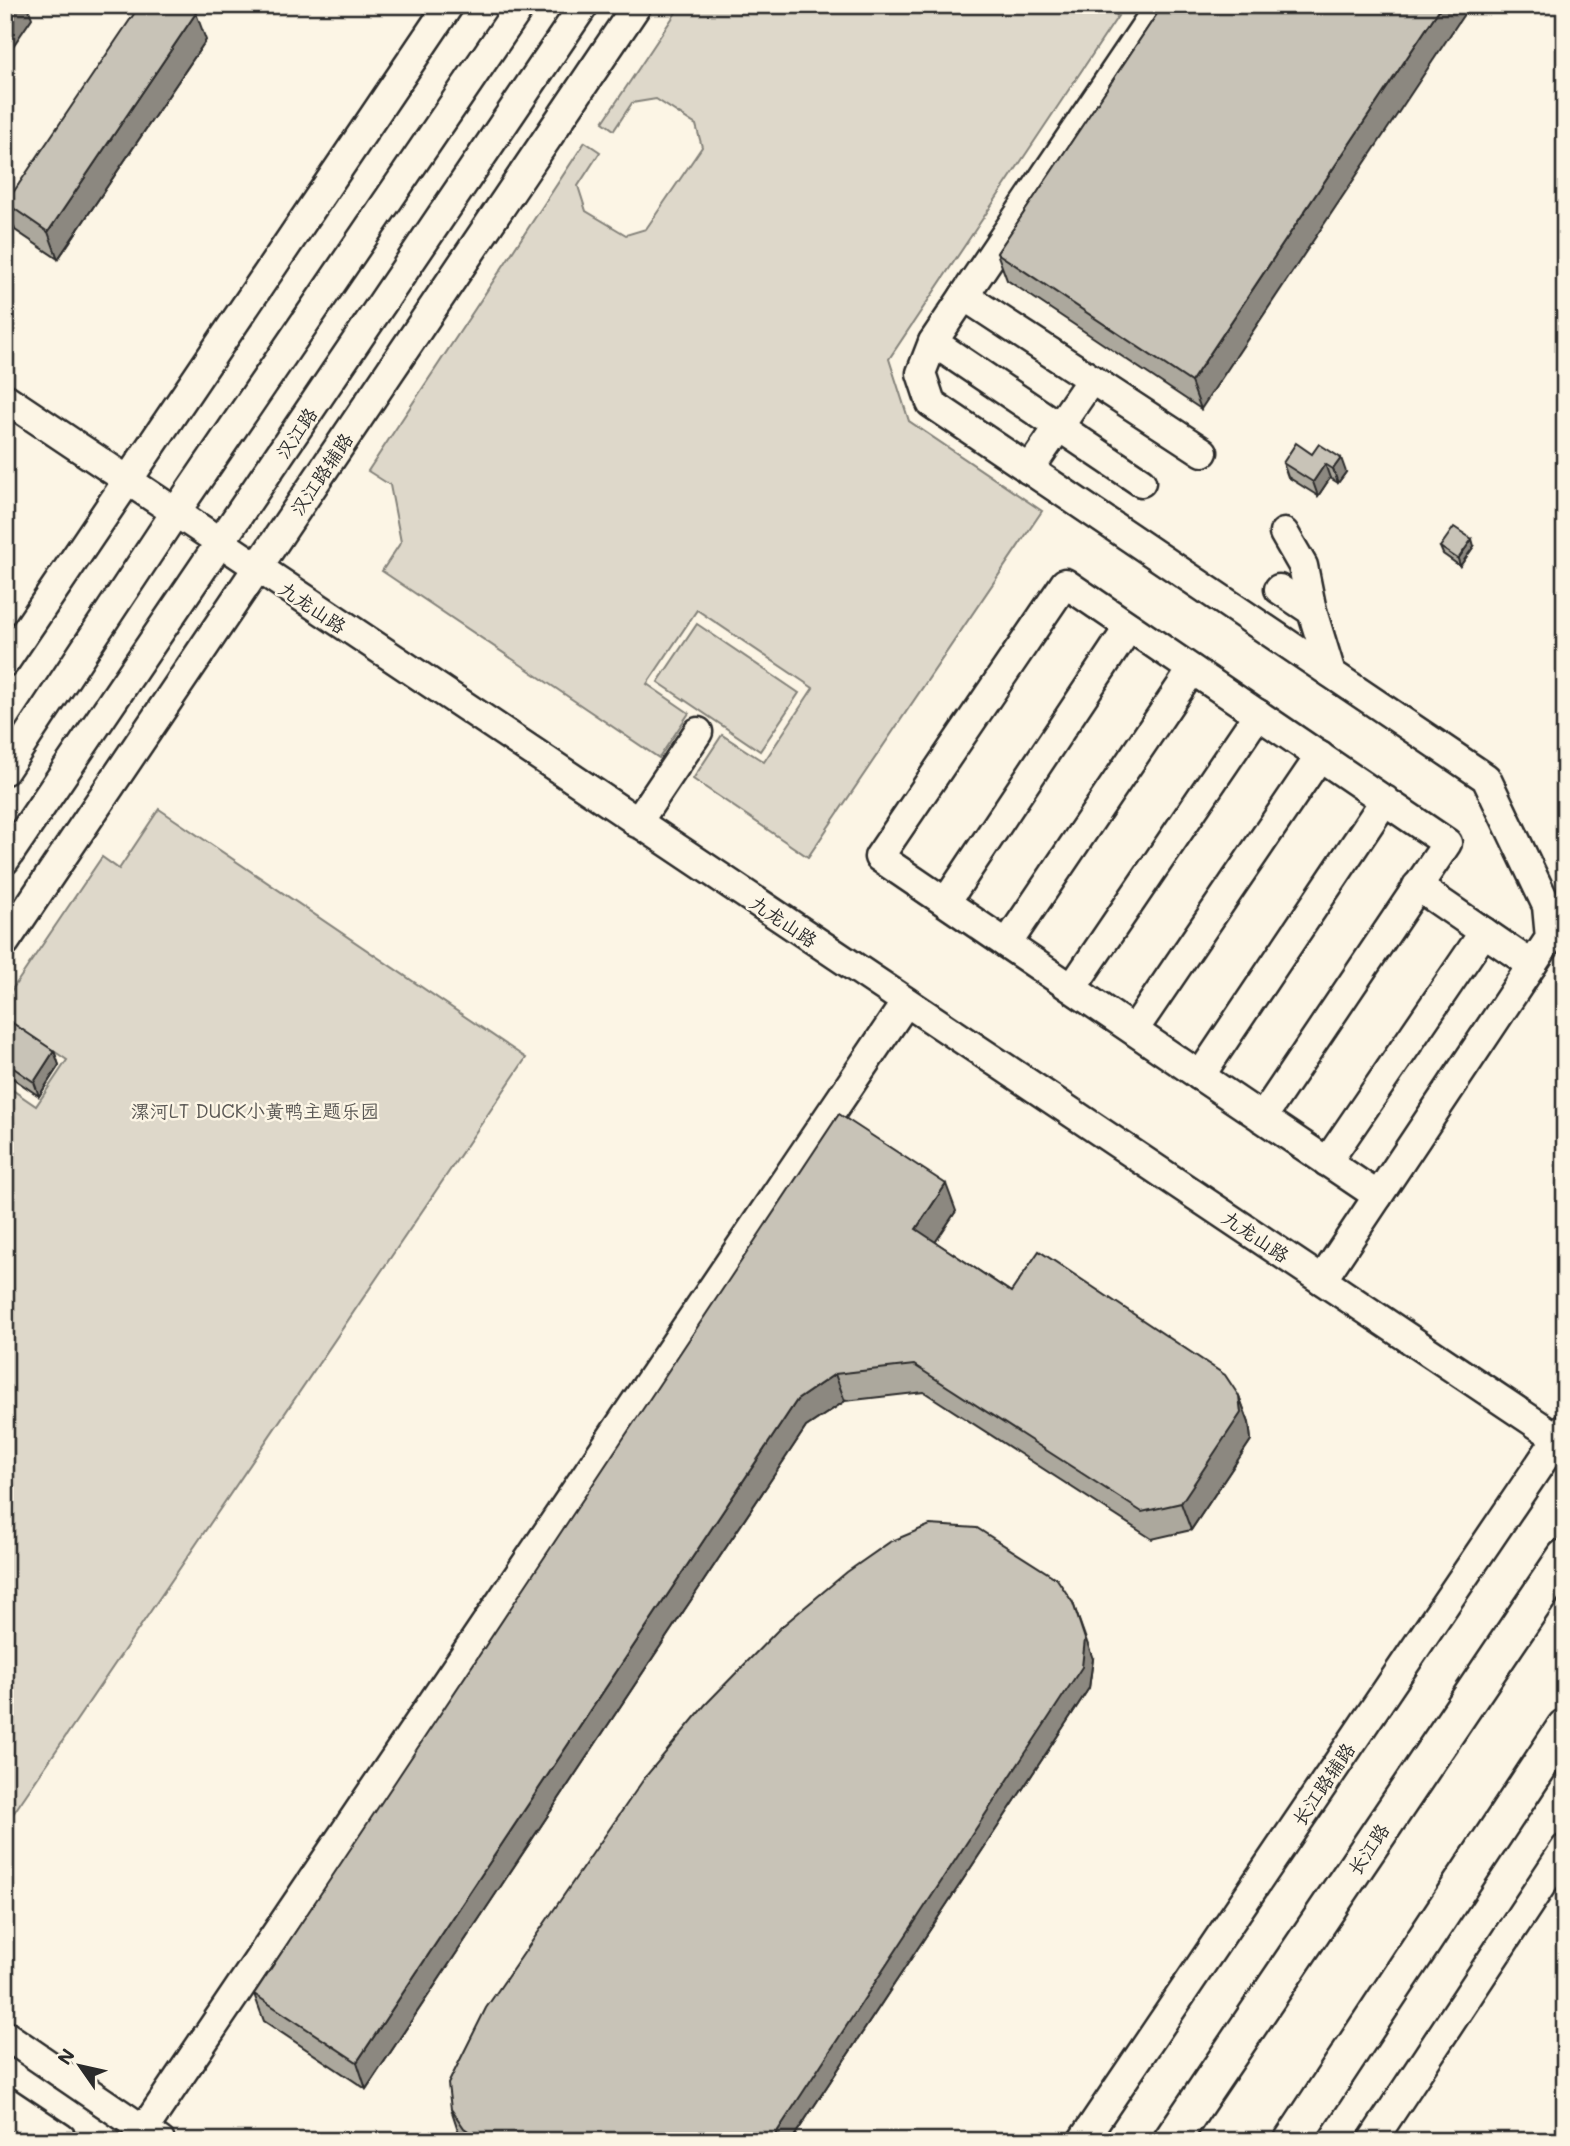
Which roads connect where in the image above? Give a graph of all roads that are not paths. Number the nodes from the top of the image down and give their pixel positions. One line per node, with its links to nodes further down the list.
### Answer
1 (449, 5): 13 (street)
2 (521, 5): 15 (street)
3 (584, 5): 17 (street, 汉江路)
4 (637, 5): 18 (street, 汉江路辅路)
5 (1151, 8): 6 (street)
6 (964, 296): 7 (street); 8 (street)
7 (933, 342): 10 (street); 12 (street)
8 (1091, 380): 10 (street); 11 (street)
9 (5, 398): 13 (street, 九龙山路)
10 (1059, 426): 12 (street); 14 (street)
11 (1203, 453)
12 (1029, 470): 24 (street)
13 (128, 481): 15 (street, 九龙山路); 22 (street)
14 (1141, 482)
15 (175, 513): 17 (street, 九龙山路); 28 (street)
16 (1284, 533): 20 (street)
17 (220, 545): 18 (street, 九龙山路); 31 (street, 汉江路)
18 (257, 569): 30 (street, 九龙山路); 35 (street, 汉江路辅路)
19 (1279, 589): 20 (street)
20 (1312, 611): 24 (street)
21 (1129, 627): 23 (street); 33 (street); 33 (street)
22 (5, 662)
23 (1192, 670): 25 (street); 36 (street)
24 (1331, 673): 37 (street)
25 (1258, 714): 27 (street); 38 (street)
26 (698, 732): 30 (street)
27 (1320, 757): 29 (street); 40 (street)
28 (5, 770)
29 (1385, 800): 32 (street); 41 (street)
30 (637, 823): 39 (street, 九龙山路)
31 (5, 860)
32 (1417, 886): 34 (street); 42 (street)
33 (946, 902): 36 (street)
34 (1484, 932): 37 (street); 43 (street)
35 (5, 942)
36 (1007, 944): 38 (street)
37 (1532, 965): 44 (street)
38 (1072, 988): 40 (street)
39 (906, 1002): 45 (street, 九龙山路); 52 (street)
40 (1134, 1030): 41 (street)
41 (1200, 1076): 42 (street)
42 (1262, 1118): 43 (street)
43 (1328, 1162): 44 (street)
44 (1378, 1196): 45 (street)
45 (1322, 1280): 46 (street, 九龙山路)
46 (1562, 1436): 54 (street, 长江路辅路)
47 (1565, 1557): 55 (main road, 长江路)
48 (1565, 1727): 56 (main road)
49 (1565, 1849): 57 (street)
50 (5, 2035): 52 (street)
51 (5, 2105): 53 (main road)
52 (146, 2137)
53 (59, 2141)
54 (1082, 2141)
55 (1171, 2141)
56 (1293, 2141)
57 (1372, 2141)

